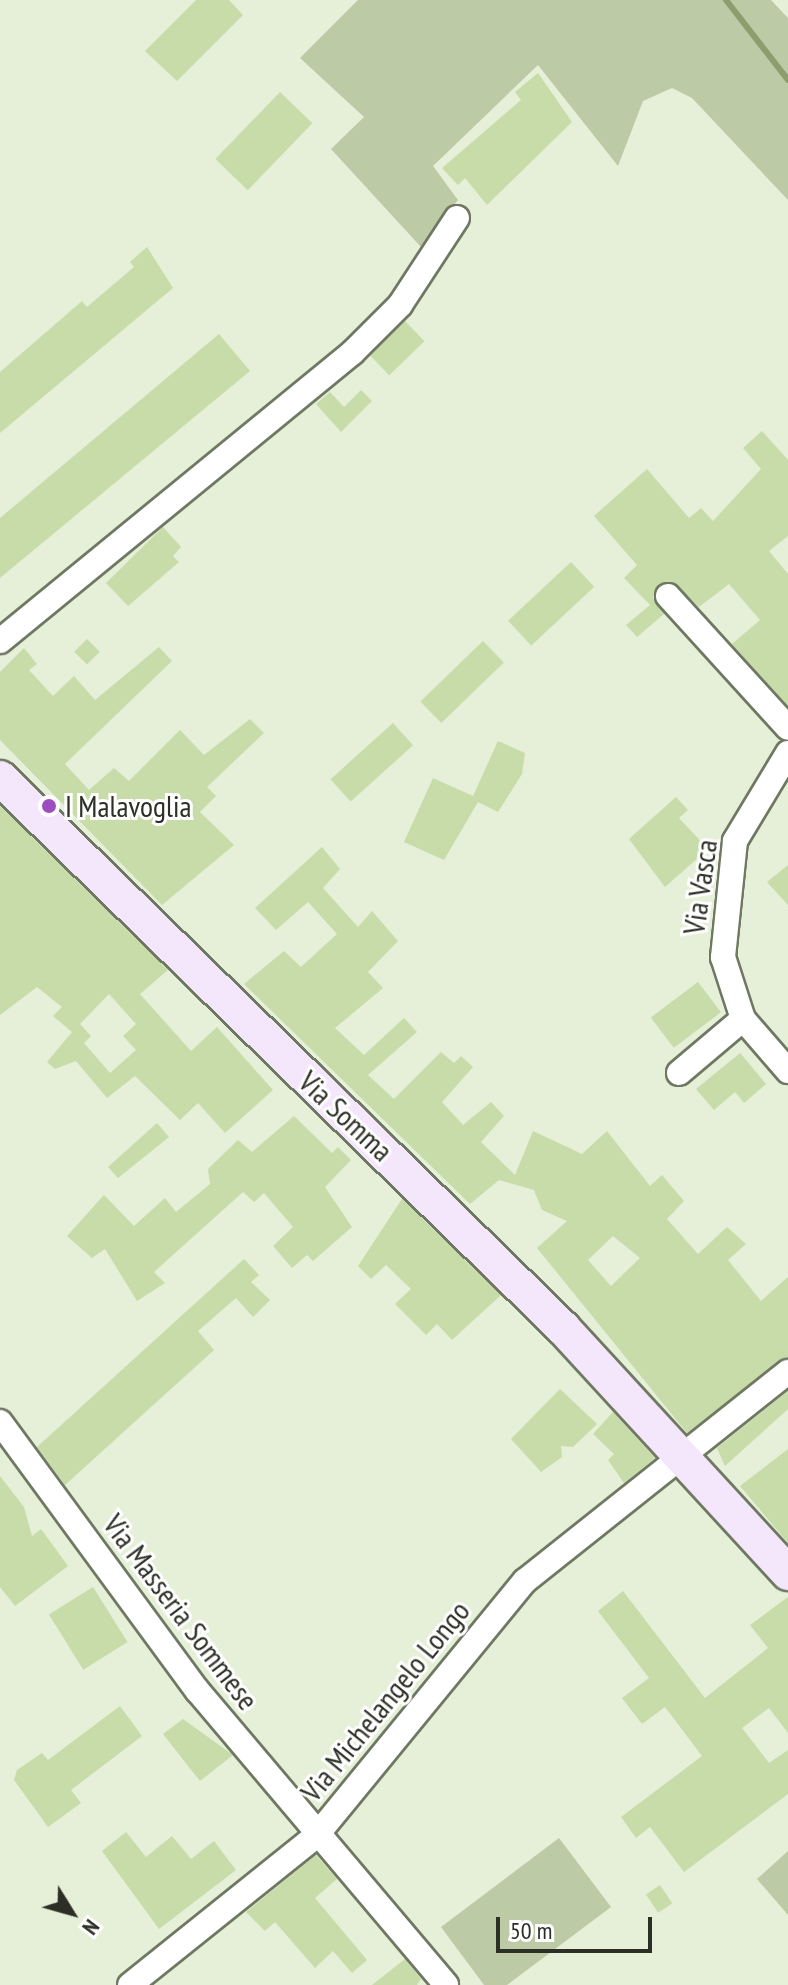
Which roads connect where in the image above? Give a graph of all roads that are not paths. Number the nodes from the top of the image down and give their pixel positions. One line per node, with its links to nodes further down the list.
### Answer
1 (457, 218): 3 (street)
2 (668, 596): 4 (street)
3 (0, 641)
4 (788, 728)
5 (788, 753): 7 (street, Via Vasca)
6 (0, 778): 12 (street, Via Somma)
7 (743, 1019): 8 (street, Via Vasca); 9 (street)
8 (788, 1071)
9 (679, 1073)
10 (788, 1372): 12 (street)
11 (0, 1422): 14 (street, Via Masseria Sommese)
12 (688, 1458): 13 (street, Via Somma); 14 (street, Via Michelangelo Longo)
13 (788, 1573)
14 (316, 1836): 15 (street, Via Michelangelo Longo); 16 (street, Via Masseria Sommese)
15 (130, 1985)
16 (446, 1985)

